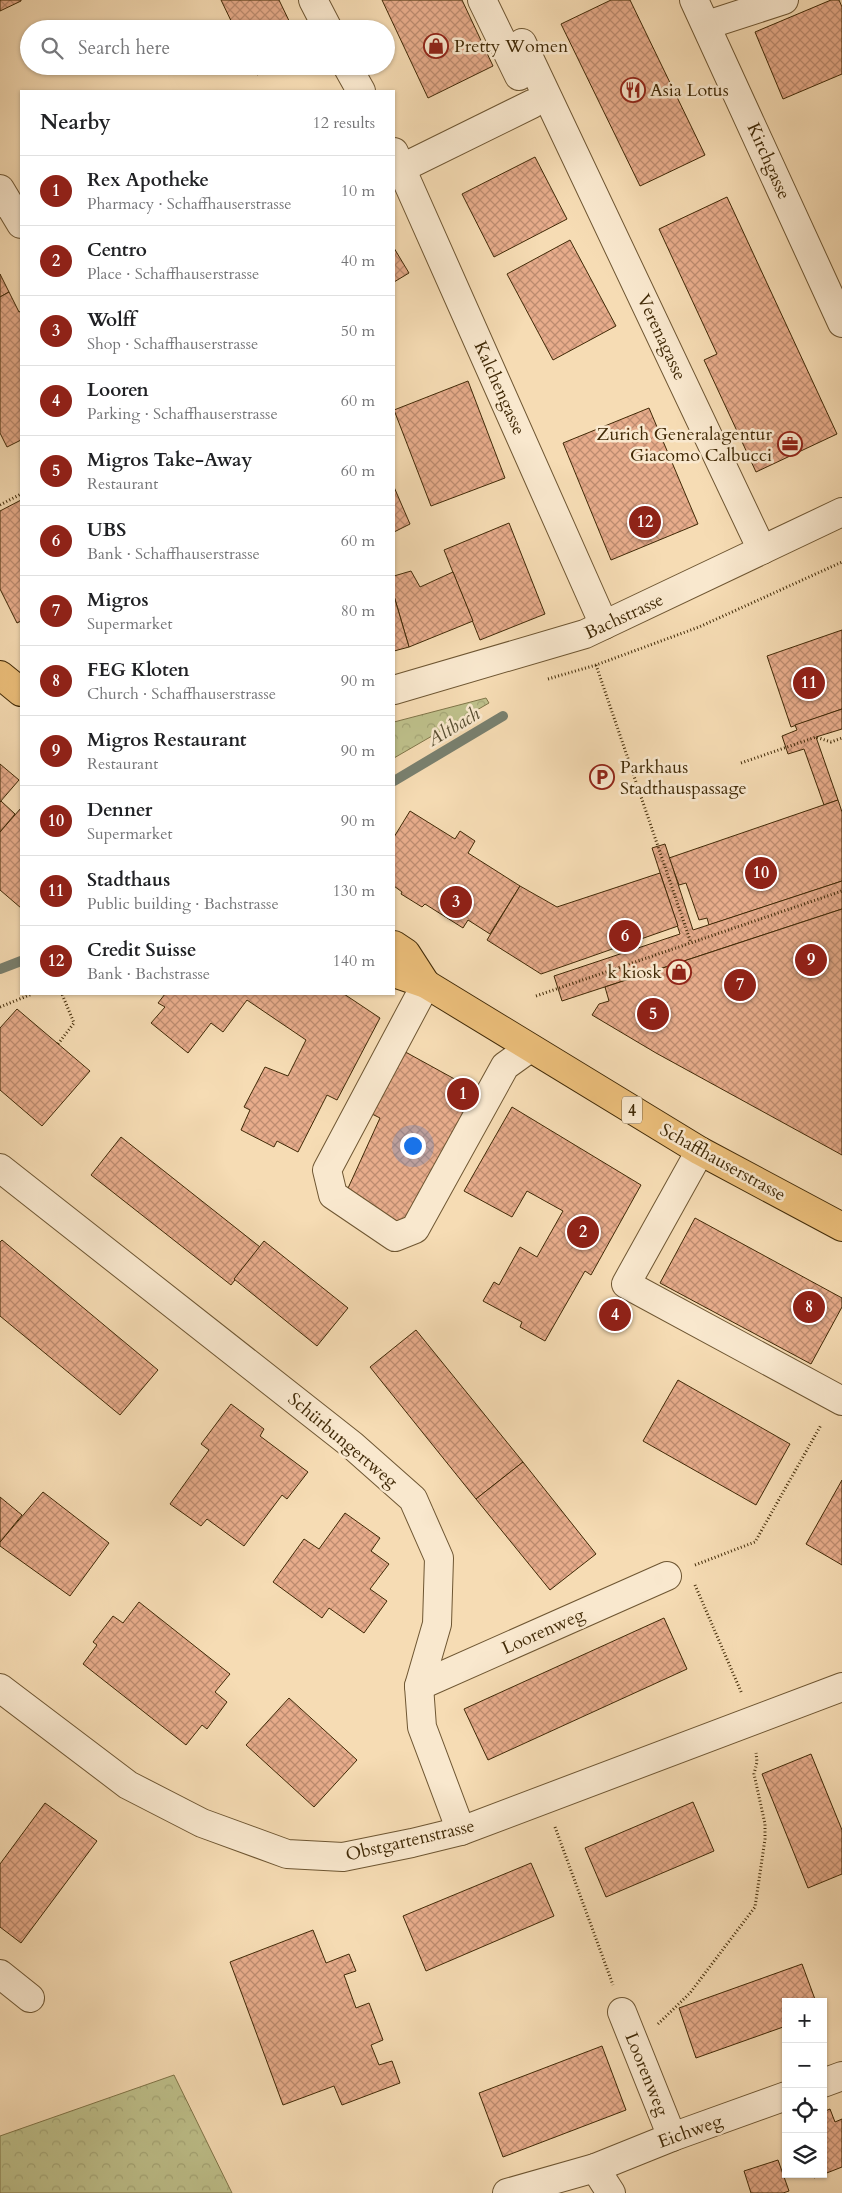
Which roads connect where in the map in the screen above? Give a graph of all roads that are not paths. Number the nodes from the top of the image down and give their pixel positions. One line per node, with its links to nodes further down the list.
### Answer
1 (314, 0): 5 (street)
2 (482, 0): 10 (street)
3 (694, 0): 6 (street, Kirchgasse)
4 (784, 0): 6 (street)
5 (324, 20)
6 (707, 25): 15 (street, Kirchgasse)
7 (522, 43): 11 (street, Verenagasse)
8 (352, 75): 9 (street)
9 (360, 90)
10 (532, 104): 11 (street); 12 (street)
11 (562, 125): 17 (street, Verenagasse)
12 (398, 160): 18 (street, Kalchengasse)
13 (0, 189): 14 (street)
14 (20, 222)
15 (842, 323)
16 (842, 512): 17 (street, Bachstrasse)
17 (762, 550): 18 (street, Bachstrasse)
18 (595, 630): 20 (street, Bachstrasse)
19 (0, 675): 21 (main road)
20 (395, 690)
21 (20, 691)
22 (395, 946): 24 (main road, Schaffhauserstrasse / 4)
23 (395, 973): 24 (main road, Schaffhauserstrasse / 4)
24 (426, 984): 25 (main road, Schaffhauserstrasse / 4); 25 (street)
25 (530, 1048): 26 (main road, Schaffhauserstrasse / 4)
26 (700, 1151): 28 (main road, Schaffhauserstrasse / 4); 29 (street)
27 (0, 1168): 31 (street, Schürbungertweg)
28 (842, 1227)
29 (839, 1400)
30 (677, 1572): 31 (street, Loorenweg)
31 (419, 1686): 34 (street, Schürbungertweg)
32 (842, 1687): 34 (street, Obstgartenstrasse)
33 (0, 1688): 34 (street, Obstgartenstrasse)
34 (461, 1831)
35 (0, 1974): 36 (street)
36 (30, 1998)
37 (622, 2012): 41 (street, Loorenweg)
38 (842, 2076): 39 (street)
39 (827, 2082)
40 (782, 2097): 41 (street, Eichweg)
41 (672, 2137): 42 (street, Eichweg)
42 (595, 2168): 43 (street, Eichweg); 44 (street)
43 (507, 2193)
44 (610, 2193)

